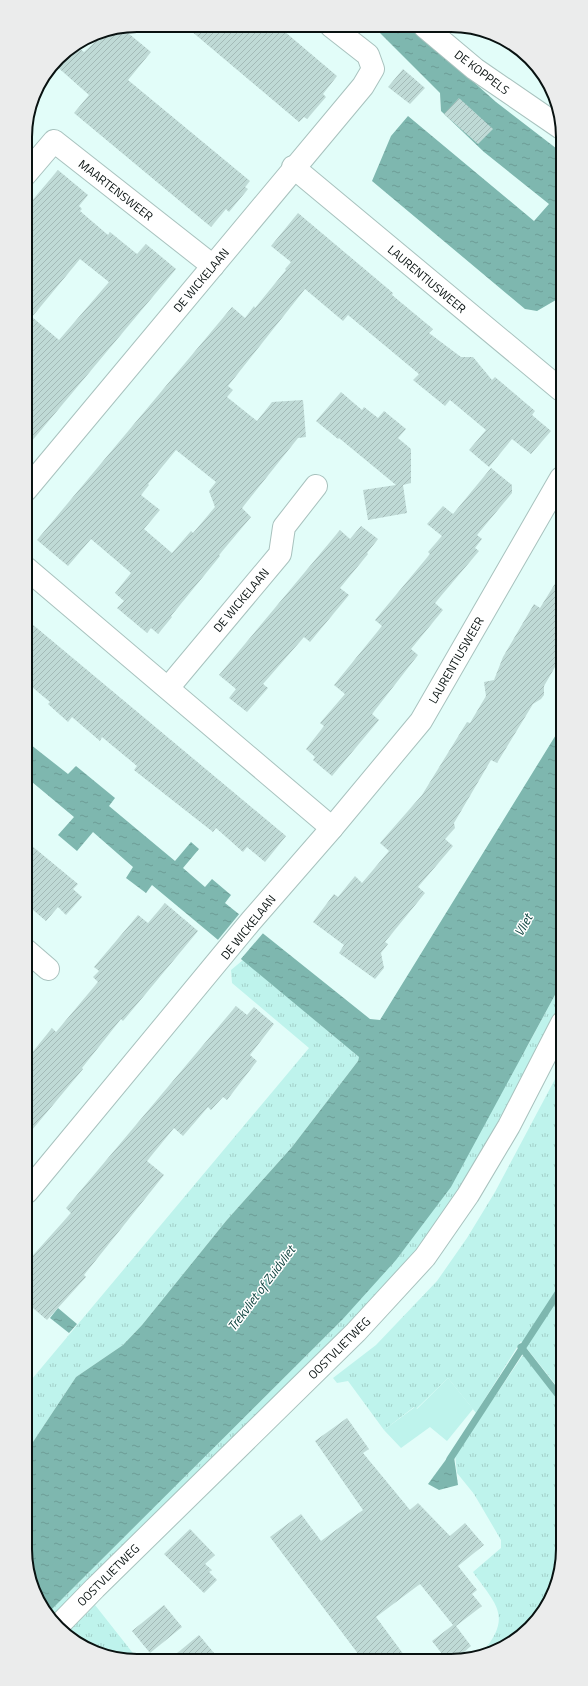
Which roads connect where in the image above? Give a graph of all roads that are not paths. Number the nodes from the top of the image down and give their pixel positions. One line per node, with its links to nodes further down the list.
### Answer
1 (338, 32): 5 (street, DE WICKELAAN)
2 (431, 32): 3 (street, DE KOPPELS)
3 (550, 114)
4 (32, 167): 6 (street, MAARTENSWEER)
5 (294, 167): 6 (street, DE WICKELAAN); 7 (street, LAURENTIUSWEER)
6 (213, 266): 8 (street, DE WICKELAAN)
7 (556, 386)
8 (32, 483)
9 (316, 486): 12 (street, DE WICKELAAN)
10 (556, 487): 13 (street, LAURENTIUSWEER)
11 (32, 573): 12 (street)
12 (168, 688): 13 (street)
13 (332, 828): 17 (street, DE WICKELAAN)
14 (32, 955): 15 (street)
15 (48, 969)
16 (556, 1034): 18 (street, OOSTVLIETWEG)
17 (32, 1186)
18 (62, 1622)

